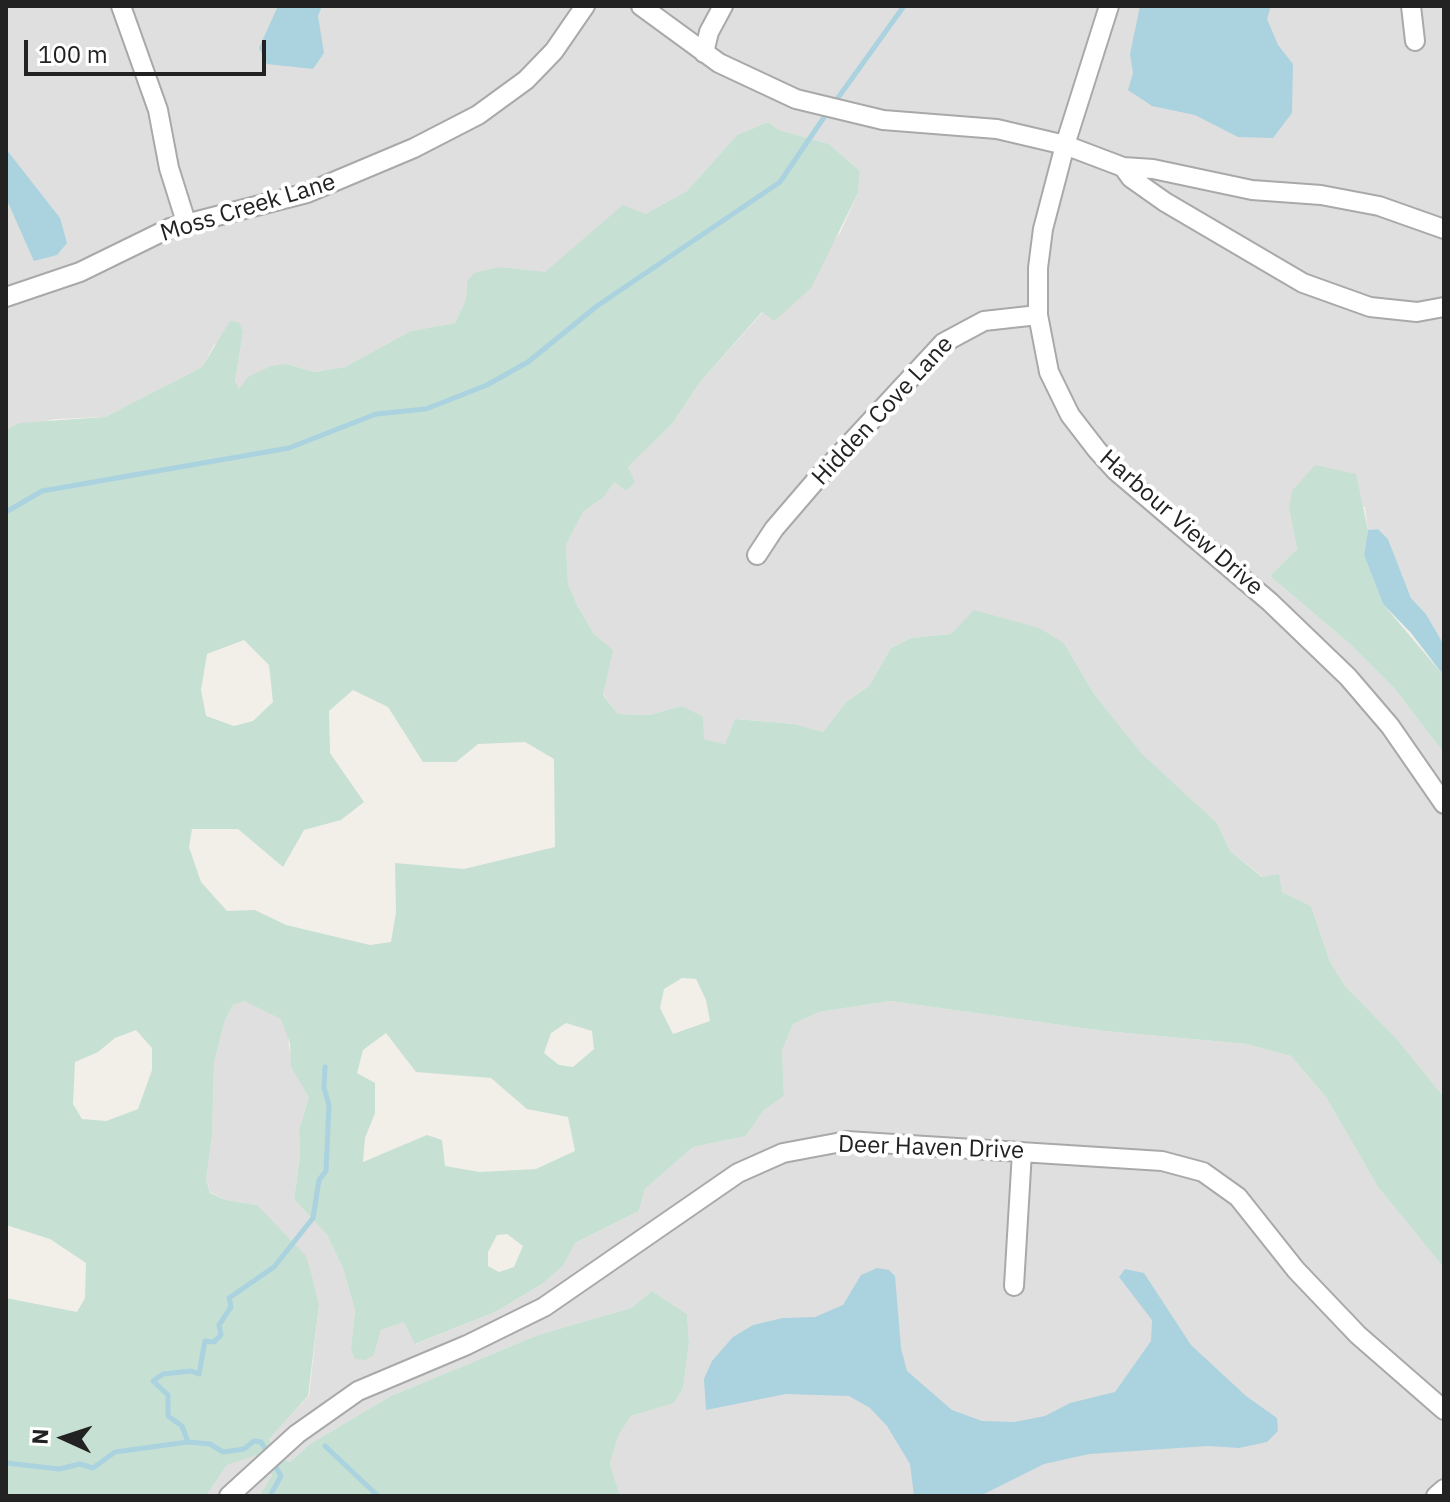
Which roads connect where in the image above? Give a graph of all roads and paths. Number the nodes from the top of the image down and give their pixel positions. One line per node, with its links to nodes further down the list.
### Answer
1 (121, 6): 11 (street)
2 (585, 6): 11 (street, Moss Creek Lane)
3 (641, 6): 8 (street)
4 (723, 6): 8 (street)
5 (1109, 6): 9 (street, Harbour View Drive)
6 (1411, 6): 7 (street)
7 (1415, 41)
8 (704, 53): 9 (street)
9 (1065, 145): 10 (street); 15 (street, Harbour View Drive)
10 (1123, 167): 12 (street); 14 (street)
11 (186, 222): 13 (street, Moss Creek Lane)
12 (1444, 229)
13 (6, 297)
14 (1444, 307)
15 (1038, 315): 16 (street, Hidden Cove Lane); 17 (street, Harbour View Drive)
16 (757, 555)
17 (1444, 804)
18 (1022, 1152): 19 (street); 20 (street, Deer Haven Drive); 22 (street, Deer Haven Drive)
19 (1014, 1286)
20 (1444, 1410)
21 (1444, 1489): 23 (street)
22 (229, 1496)
23 (1436, 1496)

